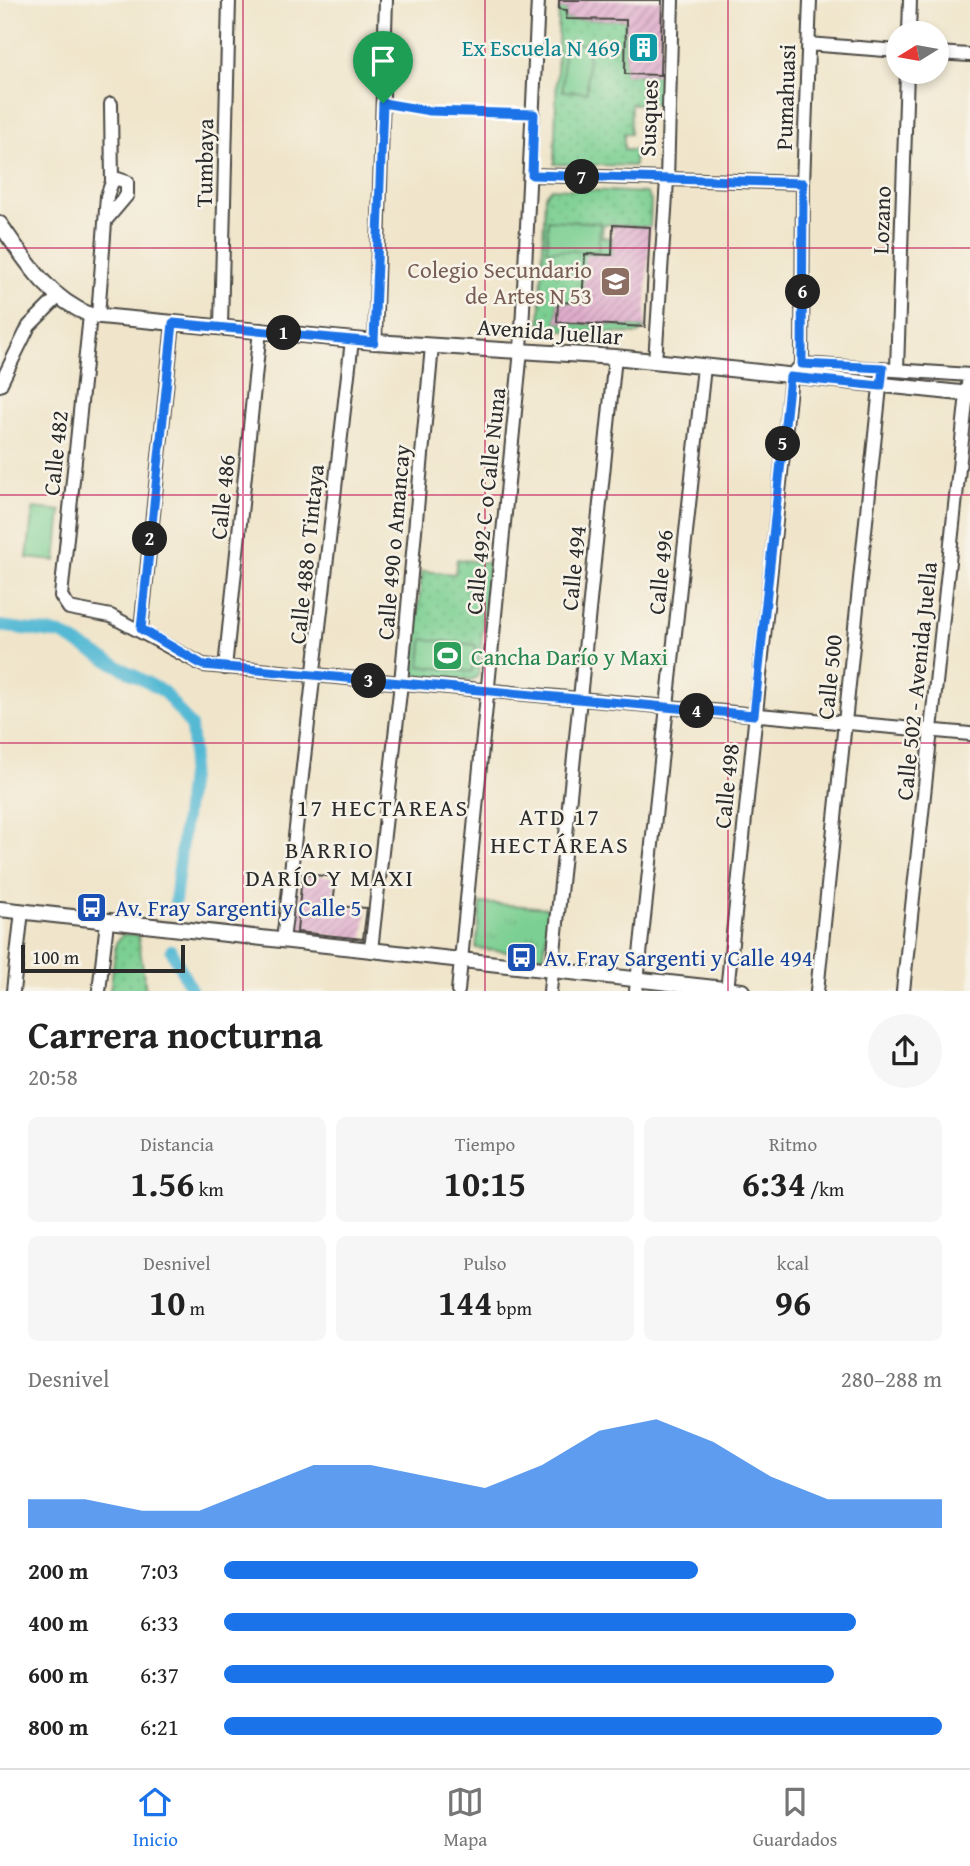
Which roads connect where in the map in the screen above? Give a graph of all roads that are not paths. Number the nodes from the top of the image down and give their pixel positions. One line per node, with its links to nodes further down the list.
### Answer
1 (229, 0): 25 (street, Tumbaya)
2 (386, 0): 13 (street)
3 (538, 0): 15 (street, Calle 492 C o Calle Nuna)
4 (672, 0): 17 (street, Susques)
5 (810, 0): 8 (street, Pumahuasi)
6 (910, 0): 7 (street)
7 (909, 21)
8 (808, 44): 9 (street); 19 (street, Pumahuasi)
9 (886, 50)
10 (949, 54): 11 (street)
11 (970, 55)
12 (907, 84): 36 (street, Lozano)
13 (383, 103): 15 (lane); 28 (street)
14 (111, 104): 18 (street, Calle 482)
15 (534, 114): 16 (street, Calle 492 C o Calle Nuna)
16 (532, 175): 17 (street); 30 (street, Calle 492 C o Calle Nuna)
17 (667, 180): 19 (street); 32 (street, Susques)
18 (112, 182): 20 (street, Calle 482); 20 (street)
19 (803, 183): 33 (street, Pumahuasi)
20 (105, 221): 23 (street, Calle 482)
21 (0, 224): 22 (street, Avenida Juellar)
22 (57, 298): 23 (street, Avenida Juellar); 39 (street)
23 (94, 315): 24 (street, Avenida Juellar); 42 (street, Calle 482)
24 (173, 323): 25 (street, Avenida Juellar); 42 (street)
25 (221, 326): 26 (street, Avenida Juellar)
26 (260, 330): 27 (street, Avenida Juellar); 43 (street, Calle 486)
27 (352, 340): 28 (street, Avenida Juellar); 44 (street, Calle 488 o Tintaya)
28 (374, 342): 29 (street, Avenida Juellar)
29 (432, 346): 30 (street, Avenida Juellar); 45 (street, Calle 490 o Amancay)
30 (521, 350): 31 (street, Avenida Juellar); 46 (street, Calle 492 C o Calle Nuna)
31 (615, 358): 32 (street, Avenida Juellar); 47 (street, Calle 494)
32 (655, 362): 34 (street, Avenida Juellar)
33 (802, 364): 35 (street); 38 (street)
34 (704, 367): 38 (street, Avenida Juellar); 48 (street, Calle 496)
35 (883, 368): 36 (street); 40 (street, Calle 500)
36 (897, 369): 37 (street)
37 (970, 375): 41 (street, Calle 502 - Avenida Juella)
38 (790, 377): 40 (street, Avenida Juellar); 49 (street, Calle 498)
39 (0, 385)
40 (881, 386): 41 (street, Avenida Juellar); 50 (street, Calle 500)
41 (969, 394): 51 (street, Calle 502 - Avenida Juella)
42 (141, 629): 43 (street)
43 (225, 668): 44 (street)
44 (314, 677): 45 (street); 56 (street, Calle 488 o Tintaya)
45 (401, 683): 46 (street); 57 (street, Calle 490 o Amancay)
46 (488, 691): 47 (street); 58 (street, Calle 492 C o Calle Nuna)
47 (581, 700): 48 (street); 59 (street, Calle 494)
48 (667, 708): 49 (street); 60 (street, Calle 496)
49 (754, 715): 50 (street); 65 (street, Calle 498)
50 (845, 724): 51 (street); 66 (street, Calle 500)
51 (933, 730): 52 (street); 67 (street, Calle 502 - Avenida Juella)
52 (970, 734)
53 (0, 909): 54 (street)
54 (22, 911): 55 (street); 61 (street)
55 (107, 922): 56 (street); 62 (street)
56 (283, 941): 57 (street)
57 (371, 950): 58 (street)
58 (462, 961): 59 (street); 63 (street, Calle 492 C o Calle Nuna)
59 (552, 970): 60 (street); 64 (street, Calle 494)
60 (637, 985): 65 (street)
61 (13, 991)
62 (99, 991)
63 (458, 991)
64 (550, 991)
65 (732, 991)
66 (817, 991)
67 (903, 991)

